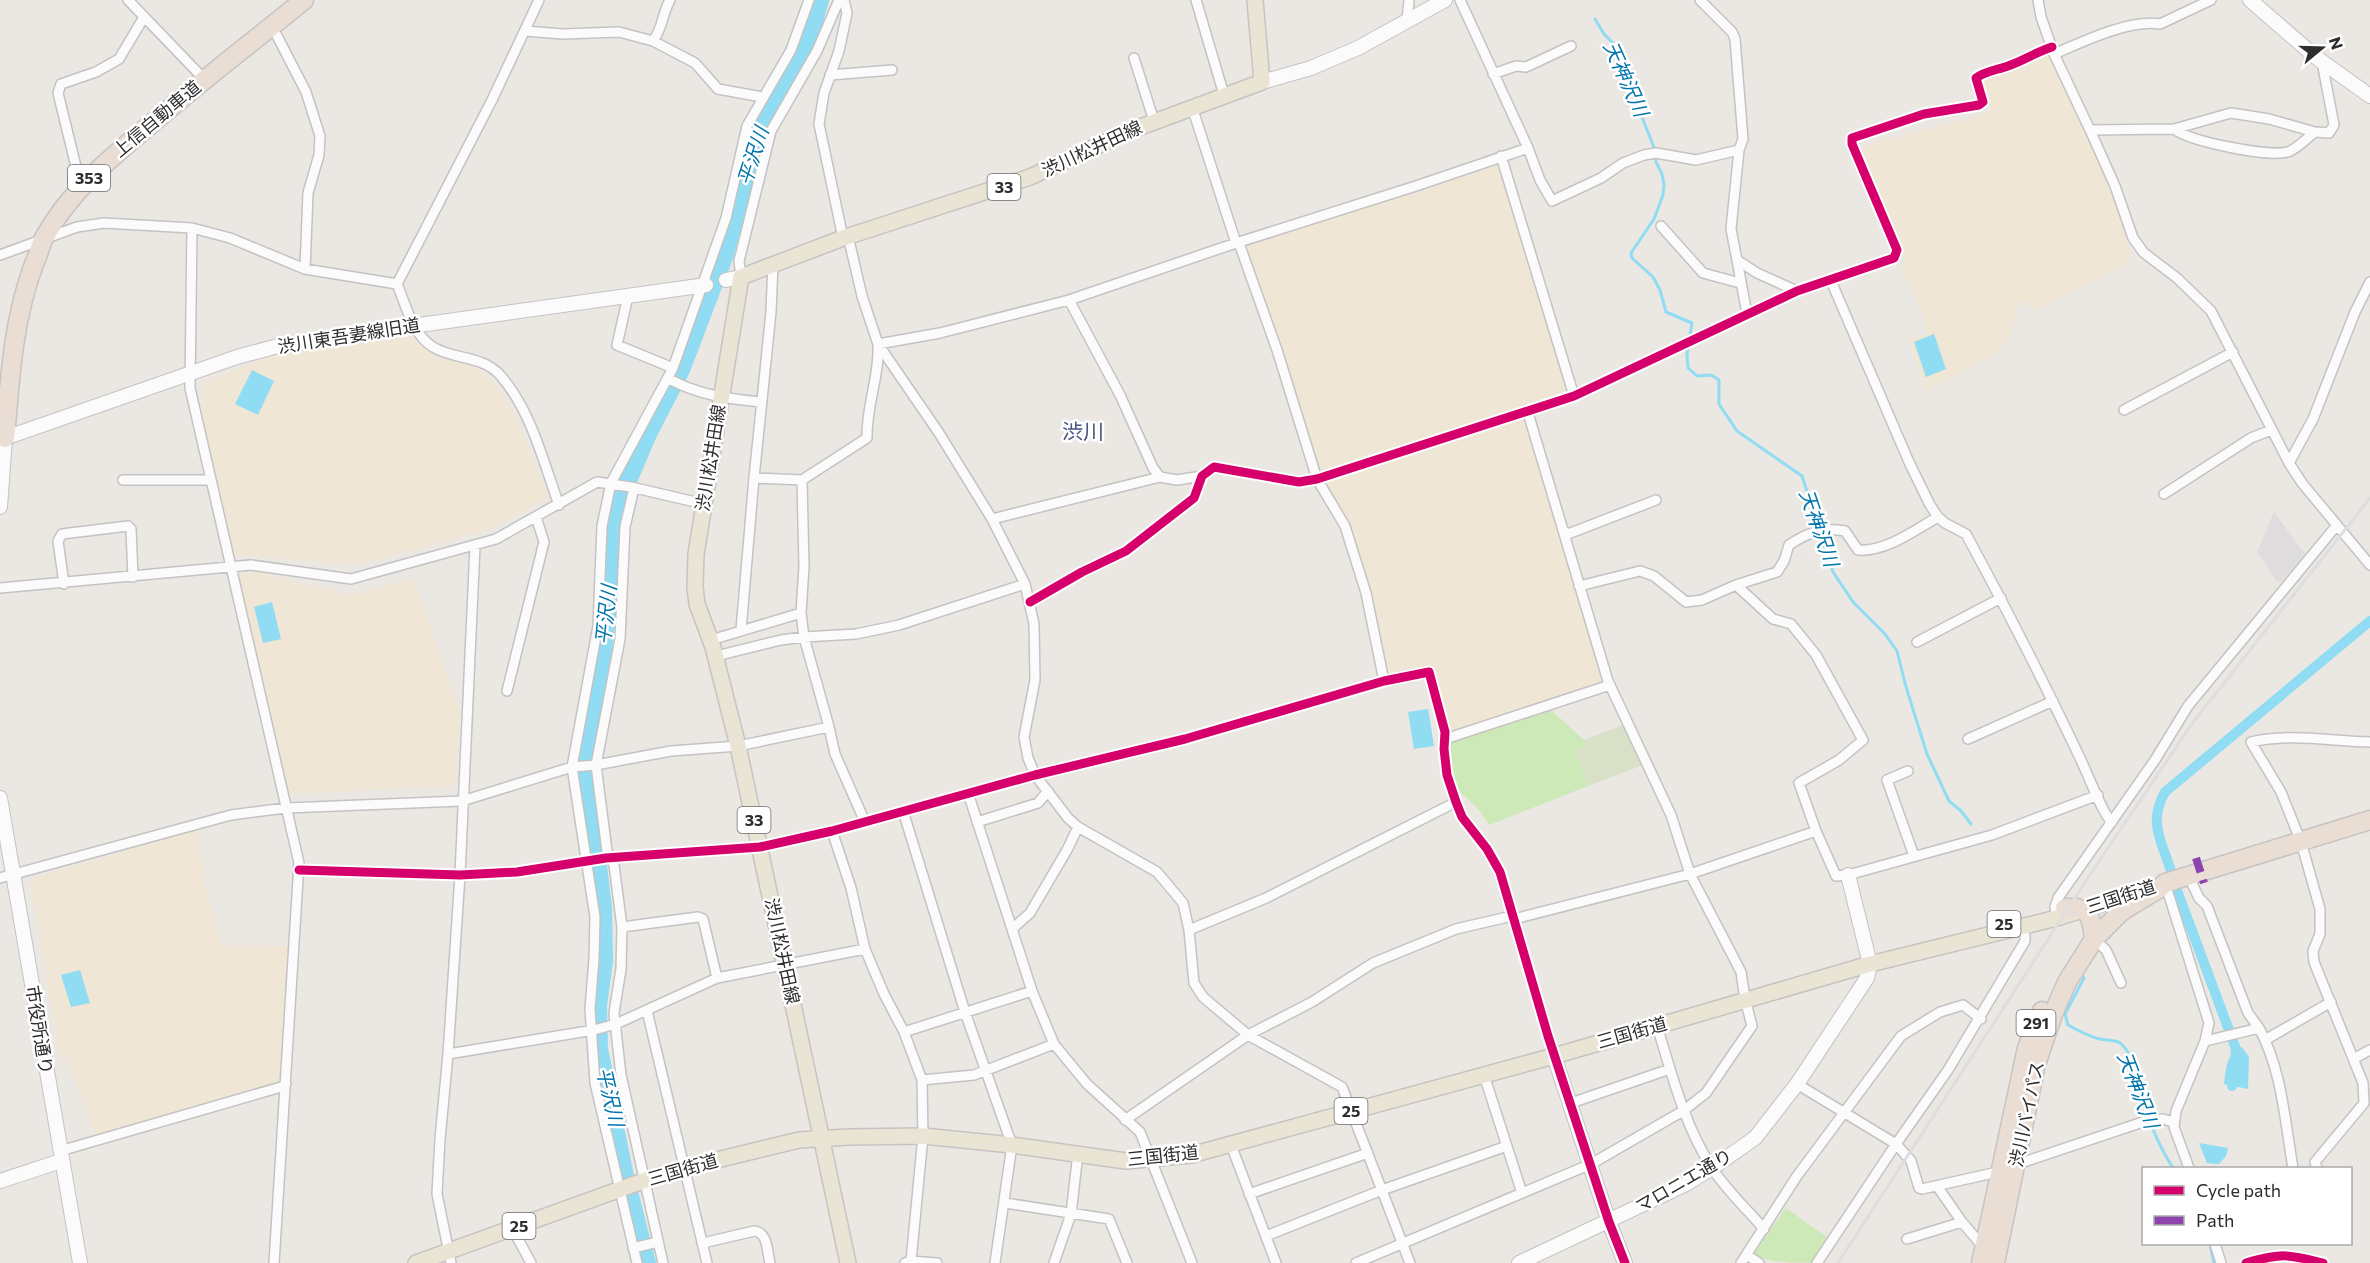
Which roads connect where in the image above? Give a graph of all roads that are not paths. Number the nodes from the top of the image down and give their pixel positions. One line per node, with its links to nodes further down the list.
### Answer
1 (128, 0): 17 (street)
2 (304, 0): 19 (highway, 上信自動車道 / 353)
3 (539, 0): 20 (street)
4 (670, 0): 21 (street)
5 (809, 0): 33 (street)
6 (839, 0): 52 (street)
7 (844, 0): 28 (street)
8 (1197, 0): 31 (street)
9 (1254, 0): 30 (main road)
10 (1409, 0): 18 (street)
11 (1445, 0): 18 (street)
12 (1460, 0): 27 (street)
13 (1700, 0): 40 (street)
14 (2038, 0): 23 (street)
15 (2211, 0): 23 (street)
16 (2250, 0): 25 (street)
17 (144, 17): 29 (street); 42 (street)
18 (1407, 20): 30 (street)
19 (272, 26): 29 (highway, 上信自動車道 / 353); 51 (street)
20 (525, 31): 21 (street); 56 (street)
21 (653, 41): 33 (street)
22 (1571, 46): 27 (street)
23 (2053, 51): 37 (street); 53 (street)
24 (1134, 58): 35 (street)
25 (2322, 62): 32 (street); 38 (street)
26 (892, 70): 28 (street)
27 (1493, 74): 39 (street)
28 (830, 75): 45 (street)
29 (204, 79): 42 (highway, 上信自動車道 / 353)
30 (1262, 82): 31 (main road, 渋川松井田線 / 33)
31 (1224, 95): 34 (main road, 渋川松井田線 / 33)
32 (2370, 96)
33 (762, 97): 57 (street)
34 (1192, 107): 35 (main road, 渋川松井田線 / 33); 47 (street)
35 (1154, 121): 45 (main road, 渋川松井田線 / 33)
36 (2174, 129): 37 (street); 38 (street); 38 (street)
37 (2091, 130): 64 (street)
38 (2315, 132)
39 (1528, 148): 40 (street); 41 (street)
40 (1739, 150): 49 (street)
41 (1502, 156): 47 (street); 68 (street)
42 (81, 187): 46 (highway, 上信自動車道 / 353)
43 (1661, 226): 55 (street)
44 (192, 228): 46 (street); 51 (street); 66 (street)
45 (845, 237): 50 (main road, 渋川松井田線 / 33); 63 (street)
46 (44, 239): 48 (street); 74 (highway, 上信自動車道 / 353)
47 (1236, 243): 60 (street); 79 (street)
48 (0, 255)
49 (1737, 260): 55 (street); 58 (street)
50 (773, 263): 52 (main road, 渋川松井田線 / 33); 70 (street)
51 (305, 269): 56 (street)
52 (734, 279): 57 (street); 69 (main road, 渋川松井田線 / 33)
53 (1831, 281): 58 (street); 91 (street)
54 (2370, 282): 75 (street)
55 (1740, 283): 61 (street)
56 (397, 284): 62 (street)
57 (703, 285): 59 (street, 渋川東吾妻線旧道); 65 (street)
58 (1797, 291): 61 (street)
59 (628, 296): 62 (street, 渋川東吾妻線旧道); 65 (street)
60 (1069, 300): 63 (street); 77 (street)
61 (1747, 314): 68 (street)
62 (414, 326): 66 (street, 渋川東吾妻線旧道); 88 (street)
63 (878, 344): 82 (street); 92 (street)
64 (2233, 352): 71 (street); 73 (street)
65 (673, 368): 67 (street)
66 (189, 373): 74 (street, 渋川東吾妻線旧道); 81 (street)
67 (670, 379): 69 (street); 83 (street)
68 (1574, 396): 72 (street)
69 (721, 398): 70 (street); 87 (main road, 渋川松井田線 / 33)
70 (762, 402): 78 (street)
71 (2124, 410)
72 (1528, 413): 79 (street); 94 (street)
73 (2271, 430): 75 (street); 85 (street)
74 (2, 439): 89 (street)
75 (2289, 464): 93 (street)
76 (1202, 476): 77 (street); 79 (street); 105 (street)
77 (1160, 477): 92 (street)
78 (753, 478): 82 (street); 107 (street)
79 (1317, 479): 112 (street)
80 (123, 480): 81 (street)
81 (210, 480): 97 (street)
82 (802, 480): 106 (street)
83 (613, 484): 84 (street); 88 (street); 122 (street)
84 (633, 487): 87 (street); 121 (street)
85 (2164, 494)
86 (1656, 500): 94 (street)
87 (704, 504): 109 (main road, 渋川松井田線 / 33)
88 (559, 505): 90 (street)
89 (0, 507)
90 (536, 517): 95 (street); 114 (street)
91 (1938, 517): 101 (street); 104 (street)
92 (992, 519): 100 (street)
93 (2337, 525): 96 (street); 136 (street)
94 (1563, 530): 102 (street)
95 (475, 546): 97 (street); 129 (street)
96 (2370, 566)
97 (230, 567): 98 (street); 131 (street)
98 (134, 577): 99 (street); 99 (street)
99 (64, 584): 103 (street)
100 (1025, 584): 105 (street); 108 (street)
101 (1736, 585): 102 (street); 139 (street)
102 (1579, 586): 113 (street)
103 (0, 588)
104 (2001, 598): 110 (street); 115 (street)
105 (1030, 602): 124 (street)
106 (801, 613): 107 (street); 108 (street)
107 (741, 630): 109 (street)
108 (804, 637): 111 (street); 116 (street)
109 (711, 640): 111 (main road, 渋川松井田線 / 33)
110 (1917, 642)
111 (716, 656): 120 (main road, 渋川松井田線 / 33)
112 (1384, 681): 117 (street); 124 (street)
113 (1610, 685): 117 (street); 148 (street)
114 (507, 691)
115 (2053, 701): 118 (street); 127 (street)
116 (829, 727): 120 (street); 134 (street)
117 (1445, 739): 130 (street)
118 (1968, 739)
119 (2370, 742): 140 (street)
120 (738, 746): 121 (street); 141 (main road, 渋川松井田線 / 33)
121 (595, 765): 122 (street); 143 (street)
122 (575, 767): 129 (street); 144 (street)
123 (1908, 771): 142 (street)
124 (1035, 775): 125 (street); 126 (street)
125 (1048, 791): 135 (street); 137 (street)
126 (968, 793): 132 (street); 135 (street)
127 (2098, 795): 136 (street); 142 (street)
128 (0, 798): 146 (street, 市役所通り)
129 (462, 801): 131 (street); 147 (street)
130 (1456, 802): 155 (street); 160 (street)
131 (286, 808): 145 (street); 146 (street)
132 (903, 811): 134 (street); 171 (street)
133 (2370, 820): 140 (highway, 三国街道 / 291)
134 (865, 822): 138 (street)
135 (977, 822): 159 (street)
136 (2112, 822): 156 (street)
137 (1078, 826): 159 (street); 160 (street)
138 (832, 831): 141 (street); 161 (street)
139 (1816, 831): 148 (street); 149 (street)
140 (2301, 842): 150 (highway, 三国街道 / 291); 169 (street)
141 (760, 847): 143 (street); 163 (main road, 渋川松井田線 / 33)
142 (1914, 856): 149 (street)
143 (608, 858): 144 (street); 158 (street)
144 (588, 861): 147 (street); 176 (street)
145 (299, 870): 147 (street); 190 (street)
146 (14, 874): 151 (street); 206 (street, 市役所通り)
147 (460, 874): 183 (street)
148 (1690, 874): 155 (street); 168 (street)
149 (1848, 875): 164 (street)
150 (2188, 875): 152 (highway, 三国街道 / 291); 175 (street)
151 (0, 878)
152 (2165, 883): 153 (highway, 291); 154 (main road, 三国街道); 156 (highway, 渋川バイパス / 291); 180 (street)
153 (2138, 886): 154 (highway, 渋川バイパス / 291); 156 (main road, 三国街道 / 25)
154 (2123, 898): 156 (highway, 渋川バイパス / 291)
155 (1512, 916): 178 (street); 184 (street)
156 (2073, 918): 157 (main road, 三国街道 / 25); 162 (highway, 渋川バイパス / 291); 162 (highway); 166 (street); 214 (highway, 渋川バイパス / 291)
157 (2020, 924): 164 (main road, 三国街道 / 25); 172 (street)
158 (622, 927): 165 (street); 173 (street)
159 (1012, 928): 167 (street)
160 (1189, 930): 178 (street)
161 (865, 948): 163 (street); 177 (street)
162 (2076, 949): 214 (highway, 渋川バイパス / 291)
163 (784, 964): 165 (street); 199 (main road, 渋川松井田線 / 33)
164 (1870, 964): 168 (main road, 三国街道 / 25); 191 (street, マロニエ通り)
165 (717, 978): 170 (street)
166 (2121, 983)
167 (1032, 991): 171 (street); 181 (street)
168 (1745, 999): 174 (main road, 三国街道 / 25); 194 (street)
169 (2331, 1002): 179 (street); 185 (street)
170 (648, 1011): 173 (street); 212 (street)
171 (965, 1012): 177 (street); 187 (street)
172 (1981, 1018): 195 (street); 200 (street)
173 (613, 1025): 176 (street); 216 (street)
174 (1657, 1026): 184 (main road, 三国街道 / 25); 186 (street)
175 (2259, 1028): 179 (street); 180 (street)
176 (592, 1031): 183 (street); 216 (street)
177 (904, 1032): 189 (street)
178 (1248, 1035): 193 (street); 196 (street)
179 (2265, 1040): 210 (street)
180 (2205, 1041): 197 (street)
181 (1054, 1044): 187 (street); 196 (street)
182 (2370, 1050): 185 (street)
183 (448, 1054): 235 (street)
184 (1554, 1056): 188 (main road, 三国街道 / 25); 192 (street)
185 (2355, 1058): 211 (street)
186 (1670, 1069): 192 (street); 194 (street)
187 (985, 1071): 189 (street); 201 (street)
188 (1484, 1075): 193 (main road, 三国街道 / 25); 203 (street)
189 (922, 1080): 198 (street)
190 (286, 1084): 206 (street); 239 (street)
191 (1797, 1084): 195 (street); 213 (street, マロニエ通り)
192 (1570, 1103): 208 (street)
193 (1351, 1111): 202 (main road, 三国街道 / 25); 205 (street)
194 (1683, 1111): 208 (street); 213 (street)
195 (1845, 1112): 200 (street); 226 (street)
196 (1125, 1120): 207 (street)
197 (2173, 1122): 209 (street); 214 (street)
198 (923, 1136): 199 (main road, 三国街道 / 25); 201 (main road, 三国街道 / 25); 237 (street)
199 (820, 1138): 212 (main road, 三国街道 / 25); 246 (main road, 渋川松井田線 / 33)
200 (1896, 1143): 217 (street); 258 (street)
201 (1012, 1144): 204 (main road, 三国街道 / 25); 221 (street)
202 (1231, 1145): 207 (main road, 三国街道 / 25); 220 (street)
203 (1507, 1146): 218 (street); 219 (street)
204 (1078, 1153): 207 (main road, 三国街道 / 25); 222 (street)
205 (1368, 1153): 218 (street); 220 (street)
206 (60, 1156): 215 (street); 238 (street, 市役所通り)
207 (1151, 1160): 251 (street)
208 (1590, 1164): 219 (street); 224 (street)
209 (2189, 1167)
210 (2293, 1167)
211 (2317, 1167)
212 (684, 1168): 216 (main road, 三国街道 / 25); 231 (street)
213 (1712, 1168): 224 (street, マロニエ通り); 226 (street)
214 (2008, 1168): 217 (street); 234 (highway, 渋川バイパス / 291)
215 (0, 1180)
216 (630, 1185): 225 (main road, 三国街道 / 25); 229 (street); 233 (street)
217 (1937, 1186): 223 (street)
218 (1382, 1190): 227 (street); 230 (street)
219 (1522, 1193): 230 (street)
220 (1249, 1194): 227 (street)
221 (1005, 1203): 222 (street); 248 (street)
222 (1071, 1214): 249 (street); 250 (street)
223 (1962, 1221): 228 (street); 234 (street)
224 (1609, 1222): 255 (street, マロニエ通り); 256 (street)
225 (512, 1228): 235 (main road, 三国街道 / 25); 241 (street)
226 (1764, 1228): 236 (street)
227 (1266, 1236): 252 (street)
228 (1906, 1239)
229 (657, 1242): 233 (street); 243 (street)
230 (1402, 1242): 253 (street); 254 (street)
231 (703, 1243): 244 (street); 245 (street)
232 (2215, 1245): 260 (street)
233 (634, 1247): 242 (street)
234 (1993, 1252): 259 (highway, 渋川バイパス / 291)
235 (450, 1257): 240 (main road, 三国街道 / 25)
236 (1744, 1259): 257 (street)
237 (909, 1262): 247 (street)
238 (80, 1263)
239 (274, 1263)
240 (416, 1263)
241 (531, 1263)
242 (637, 1263)
243 (663, 1263)
244 (707, 1263)
245 (770, 1263)
246 (848, 1263)
247 (937, 1263)
248 (995, 1263)
249 (1054, 1263)
250 (1127, 1263)
251 (1192, 1263)
252 (1276, 1263)
253 (1356, 1263)
254 (1410, 1263)
255 (1519, 1263)
256 (1625, 1263)
257 (1759, 1263)
258 (1817, 1263)
259 (1981, 1263)
260 (2221, 1263)

